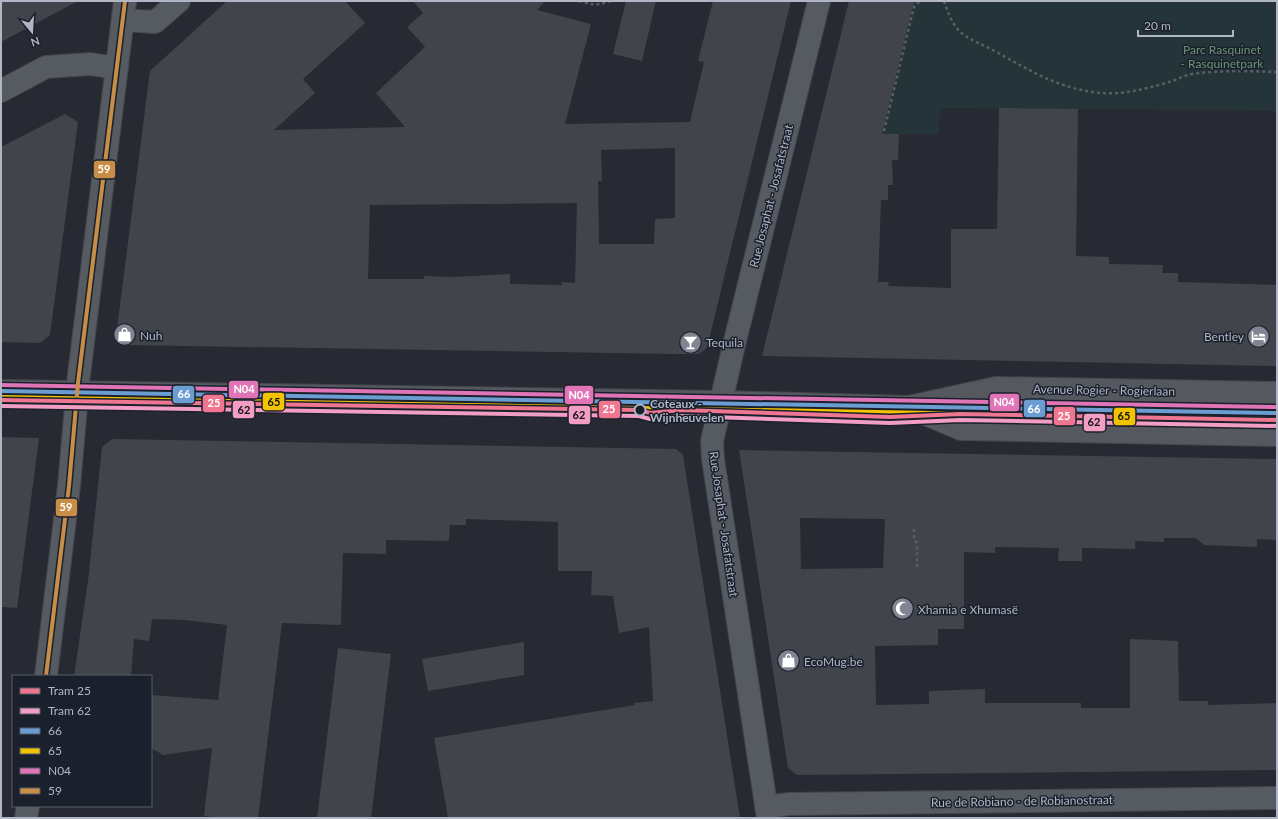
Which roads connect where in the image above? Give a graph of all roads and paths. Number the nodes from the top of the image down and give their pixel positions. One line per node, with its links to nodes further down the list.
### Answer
1 (179, 1): 7 (street)
2 (579, 1): 3 (path)
3 (611, 1)
4 (819, 1): 15 (street, Rue Josaphat - Josafatstraat)
5 (920, 1): 11 (path)
6 (944, 1): 9 (path)
7 (124, 11): 8 (street)
8 (117, 68): 10 (street); 13 (street)
9 (1277, 72)
10 (1, 91)
11 (884, 131)
12 (1, 391): 13 (street, Avenue Rogier - Rogierlaan)
13 (77, 392): 15 (street, Avenue Rogier - Rogierlaan); 21 (street)
14 (1277, 393): 16 (street, Avenue Rogier - Rogierlaan)
15 (721, 402): 16 (street, Avenue Rogier - Rogierlaan); 24 (street, Rue Josaphat - Josafatstraat)
16 (909, 407): 17 (lane, Avenue Rogier - Rogierlaan); 18 (street, Avenue Rogier - Rogierlaan)
17 (1277, 413)
18 (1277, 435)
19 (914, 529): 20 (path)
20 (917, 570)
21 (46, 675)
22 (1277, 798): 24 (street, Rue de Robiano - de Robianostraat)
23 (28, 807): 25 (street)
24 (767, 812)
25 (26, 818)

